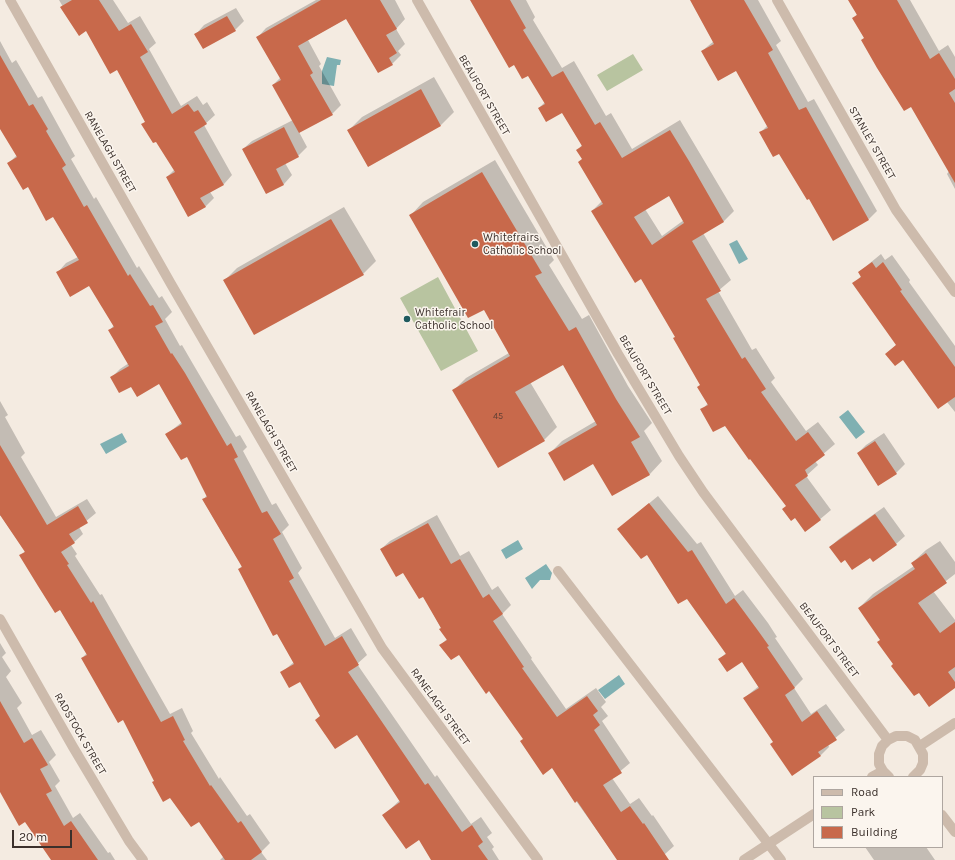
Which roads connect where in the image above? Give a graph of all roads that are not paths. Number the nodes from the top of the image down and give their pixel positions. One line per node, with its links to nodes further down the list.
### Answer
1 (10, 0): 17 (street, RANELAGH STREET)
2 (417, 0): 8 (street, BEAUFORT STREET)
3 (777, 0): 4 (street, STANLEY STREET)
4 (955, 292)
5 (558, 570): 15 (street)
6 (0, 619): 16 (street, RADSTOCK STREET)
7 (955, 723): 9 (street)
8 (888, 740): 9 (street); 10 (street)
9 (920, 746): 11 (street)
10 (886, 774)
11 (914, 776)
12 (813, 815): 15 (street)
13 (943, 816): 14 (street)
14 (955, 832)
15 (768, 843): 18 (street); 19 (street)
16 (143, 860)
17 (538, 860)
18 (744, 860)
19 (781, 860)

